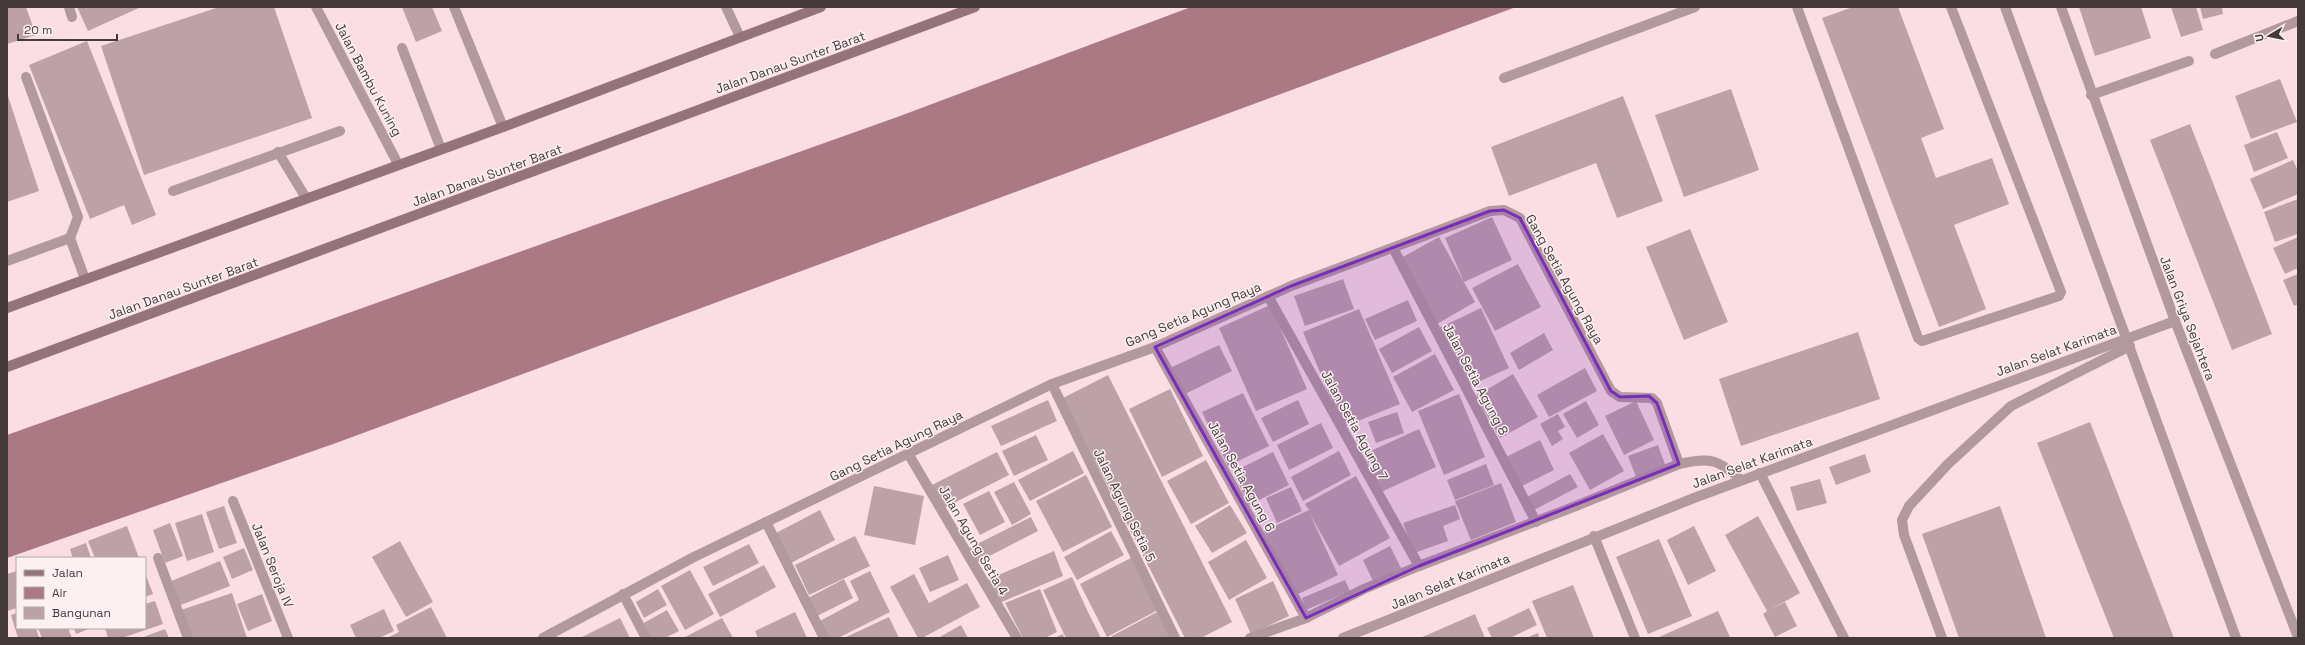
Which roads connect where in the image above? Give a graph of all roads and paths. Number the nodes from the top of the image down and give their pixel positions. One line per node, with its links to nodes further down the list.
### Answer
1 (69, 7): 12 (street)
2 (316, 7): 25 (street, Jalan Bambu Kuning)
3 (454, 7): 21 (street)
4 (726, 7): 14 (street)
5 (821, 7): 14 (main road)
6 (975, 7): 37 (main road, Jalan Danau Sunter Barat)
7 (1696, 7): 19 (street)
8 (1797, 7): 9 (street)
9 (1951, 7)
10 (2005, 7): 35 (street)
11 (2061, 7): 20 (street, Jalan Griya Sejahtera)
12 (72, 17)
13 (2298, 21): 16 (street)
14 (740, 37): 21 (main road)
15 (402, 48): 23 (street)
16 (2215, 54)
17 (2189, 61): 20 (street)
18 (26, 77): 28 (street)
19 (1504, 78)
20 (2091, 94): 34 (street, Jalan Griya Sejahtera)
21 (503, 127): 23 (main road)
22 (340, 131): 24 (street)
23 (441, 149): 25 (main road)
24 (278, 152): 26 (street); 27 (street)
25 (398, 164): 27 (main road)
26 (173, 191)
27 (306, 198): 31 (main road)
28 (70, 238): 30 (street); 31 (street)
29 (1393, 248): 32 (street, Gang Setia Agung Raya); 40 (street, Gang Setia Agung Raya); 45 (street, Jalan Setia Agung 8)
30 (7, 261)
31 (85, 279): 33 (main road)
32 (1268, 296): 36 (street, Gang Setia Agung Raya); 48 (street, Jalan Setia Agung 7)
33 (7, 308)
34 (2174, 321): 35 (street, Jalan Selat Karimata); 51 (street, Jalan Griya Sejahtera)
35 (2129, 342): 41 (street, Jalan Selat Karimata); 63 (street); 64 (street)
36 (1155, 347): 38 (street, Gang Setia Agung Raya); 50 (street, Jalan Setia Agung 6)
37 (7, 367)
38 (1052, 384): 39 (street, Gang Setia Agung Raya); 58 (street, Jalan Agung Setia 5)
39 (909, 455): 44 (street, Gang Setia Agung Raya); 57 (street, Jalan Agung Setia 4)
40 (1679, 464): 42 (street); 45 (street)
41 (1760, 473): 42 (street, Jalan Selat Karimata); 62 (street)
42 (1741, 480): 46 (street, Jalan Selat Karimata)
43 (233, 501): 53 (street, Jalan Seroja IV)
44 (766, 522): 49 (street, Gang Setia Agung Raya); 56 (street)
45 (1536, 522): 48 (street)
46 (1594, 536): 60 (street, Jalan Selat Karimata); 61 (street)
47 (158, 558): 52 (street)
48 (1419, 566): 50 (street)
49 (623, 594): 54 (street, Gang Setia Agung Raya); 55 (street)
50 (1306, 618): 59 (street)
51 (2298, 637)
52 (188, 638)
53 (288, 638)
54 (543, 638)
55 (646, 638)
56 (824, 638)
57 (1017, 638)
58 (1175, 638)
59 (1250, 638)
60 (1343, 638)
61 (1635, 638)
62 (1844, 638)
63 (1942, 638)
64 (2236, 638)

